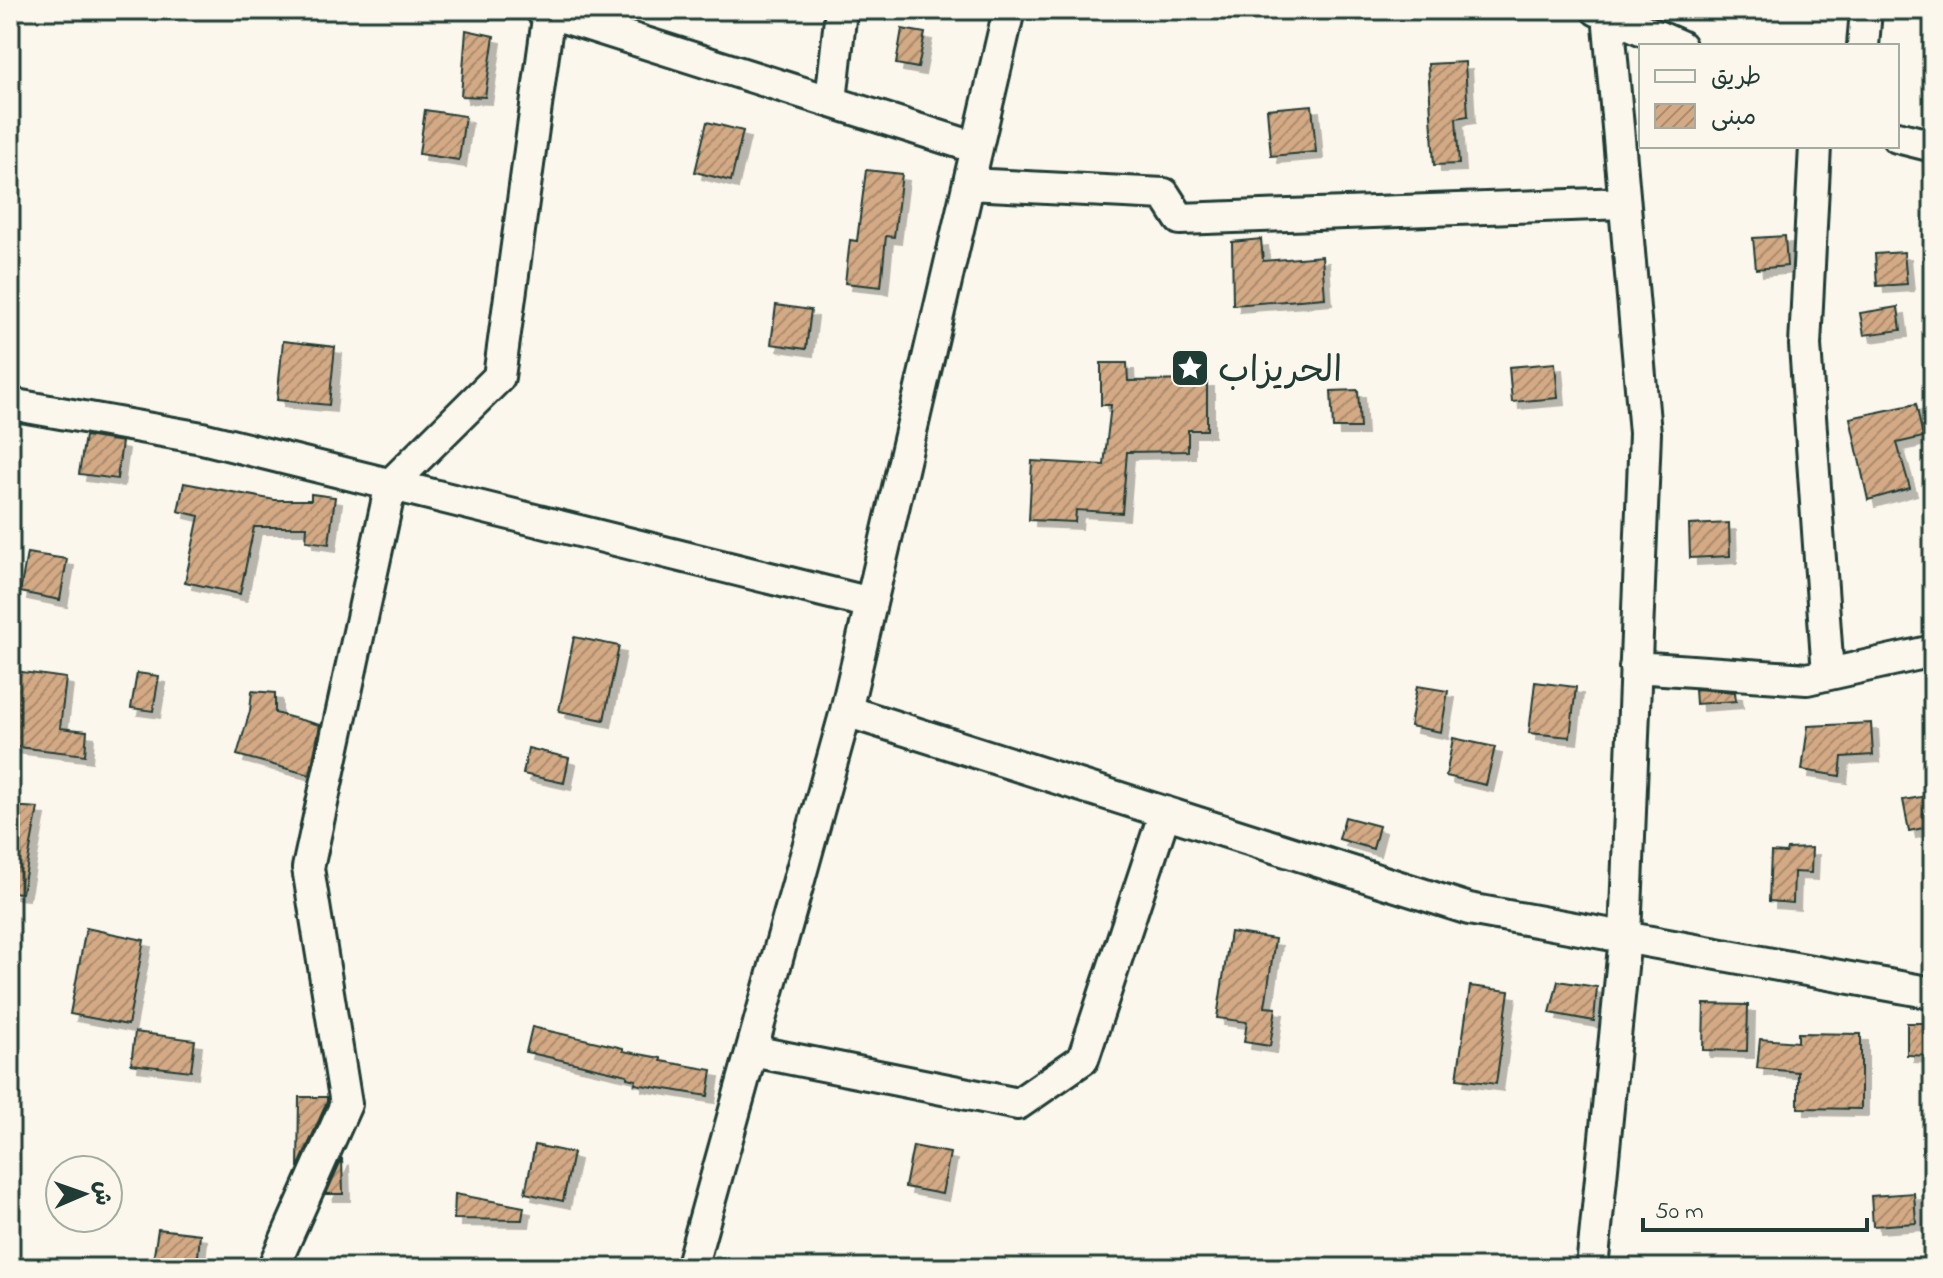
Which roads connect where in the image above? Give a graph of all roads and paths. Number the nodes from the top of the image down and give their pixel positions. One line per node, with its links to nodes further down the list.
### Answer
1 (541, 10): 5 (street)
2 (841, 10): 9 (street)
3 (1009, 10): 12 (street)
4 (1866, 10): 8 (street)
5 (549, 11): 9 (street); 17 (street)
6 (1603, 12): 7 (street); 15 (street)
7 (1675, 44)
8 (1863, 44)
9 (831, 101): 12 (street)
10 (1899, 138): 11 (street)
11 (1933, 146)
12 (977, 148): 14 (street)
13 (1815, 148): 21 (street)
14 (969, 184): 15 (street); 18 (street)
15 (1624, 203): 20 (street)
16 (10, 404): 17 (street)
17 (391, 484): 18 (street); 27 (street)
18 (871, 603): 22 (street)
19 (1933, 651): 21 (street)
20 (1635, 667): 21 (street); 24 (street)
21 (1828, 674)
22 (846, 711): 23 (street); 26 (street)
23 (1165, 812): 24 (street); 26 (street)
24 (1625, 937): 25 (street); 29 (street)
25 (1933, 993)
26 (752, 1051): 28 (street)
27 (273, 1268)
28 (691, 1268)
29 (1592, 1268)

